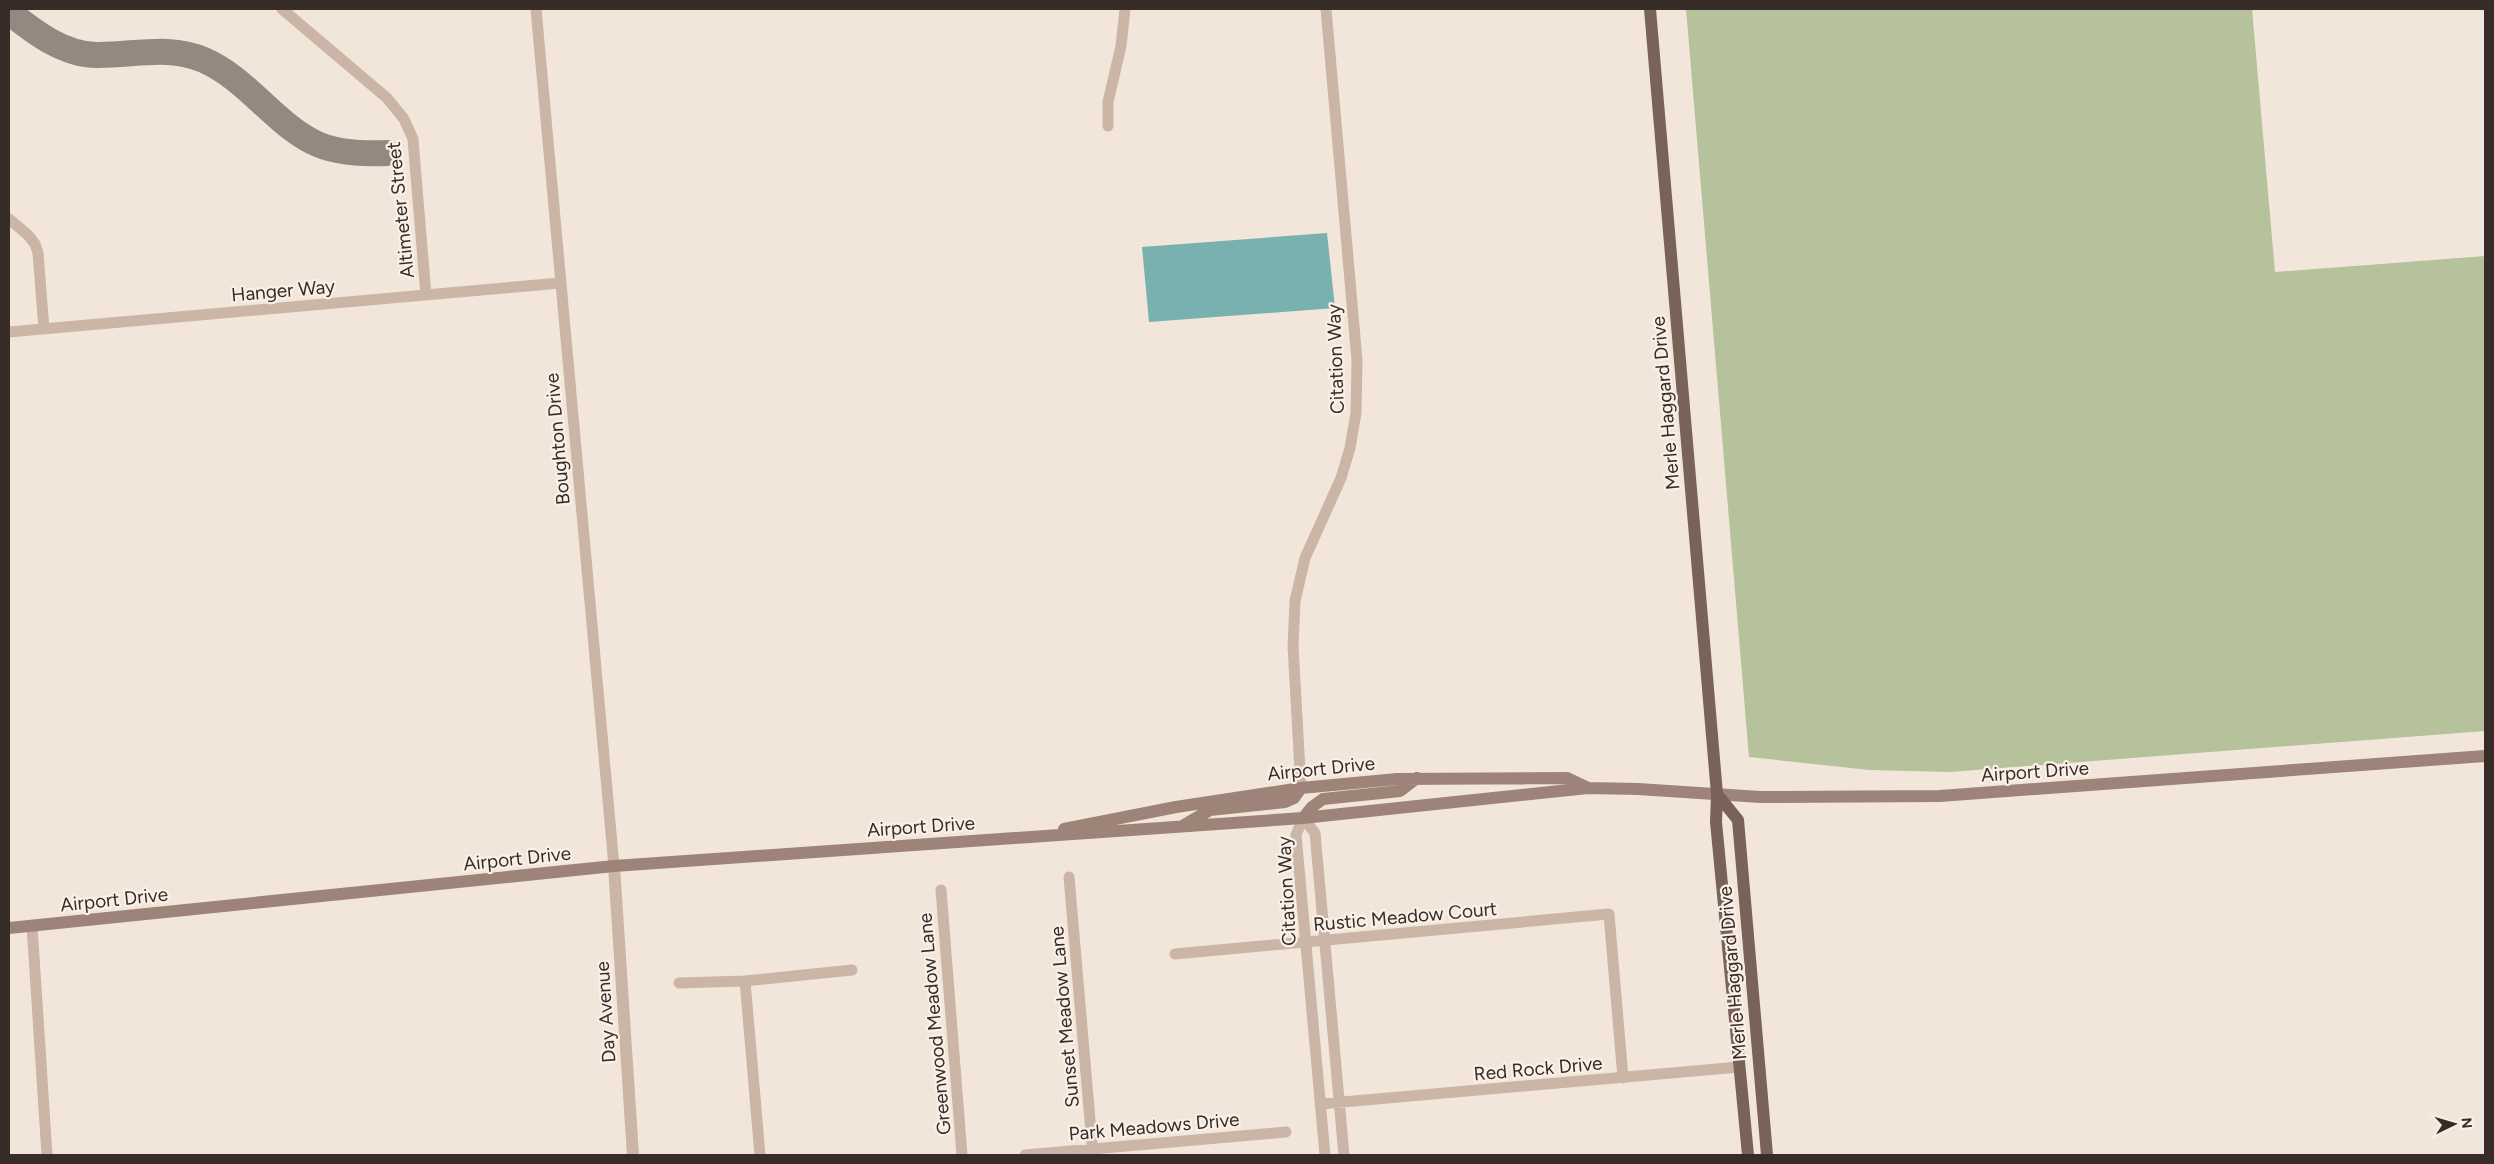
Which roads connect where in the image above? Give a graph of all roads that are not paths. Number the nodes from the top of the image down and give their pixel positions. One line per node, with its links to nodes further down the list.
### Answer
1 (282, 9): 9 (street, Altimeter Street)
2 (536, 9): 8 (street, Boughton Drive)
3 (1125, 9): 6 (street)
4 (1326, 9): 14 (street, Citation Way)
5 (1650, 9): 16 (main road, Merle Haggard Drive)
6 (1108, 126)
7 (9, 219): 10 (street)
8 (560, 283): 9 (street, Hanger Way); 20 (street, Boughton Drive)
9 (426, 295): 10 (street, Hanger Way)
10 (44, 329): 11 (street, Hanger Way)
11 (9, 332)
12 (2485, 756): 16 (main road, Airport Drive)
13 (1417, 778): 14 (main road, Airport Drive); 15 (main road, Airport Drive); 17 (main road)
14 (1301, 788): 18 (main road); 19 (main road, Airport Drive)
15 (1588, 788): 16 (main road, Airport Drive); 17 (main road, Airport Drive)
16 (1717, 794): 31 (main road, Merle Haggard Drive); 45 (main road, Merle Haggard Drive)
17 (1303, 818): 18 (main road, Airport Drive); 25 (street, Citation Way); 26 (street, Citation Way)
18 (1181, 826): 19 (main road, Airport Drive)
19 (1030, 837): 20 (main road, Airport Drive)
20 (614, 866): 23 (main road, Airport Drive); 38 (street, Day Avenue)
21 (1070, 877): 36 (street, Sunset Meadow Lane)
22 (941, 890): 40 (street, Greenwood Meadow Lane)
23 (32, 926): 24 (main road, Airport Drive); 37 (street)
24 (9, 928)
25 (1324, 941): 26 (street, Rustic Meadow Court); 32 (street, Rustic Meadow Court); 33 (street, Citation Way)
26 (1306, 943): 27 (street, Rustic Meadow Court); 34 (street, Citation Way)
27 (1174, 954)
28 (852, 970): 29 (street)
29 (745, 981): 30 (street); 39 (street)
30 (679, 983)
31 (1739, 1067): 32 (street, Red Rock Drive); 44 (main road, Merle Haggard Drive)
32 (1623, 1078): 33 (street, Red Rock Drive)
33 (1339, 1103): 34 (street, Red Rock Drive); 43 (street, Citation Way)
34 (1320, 1104): 42 (street, Citation Way)
35 (1286, 1132): 36 (street, Park Meadows Drive)
36 (1092, 1153): 41 (street, Park Meadows Drive)
37 (47, 1155)
38 (633, 1155)
39 (760, 1155)
40 (962, 1155)
41 (1025, 1155)
42 (1325, 1155)
43 (1344, 1155)
44 (1748, 1155)
45 (1767, 1155)

